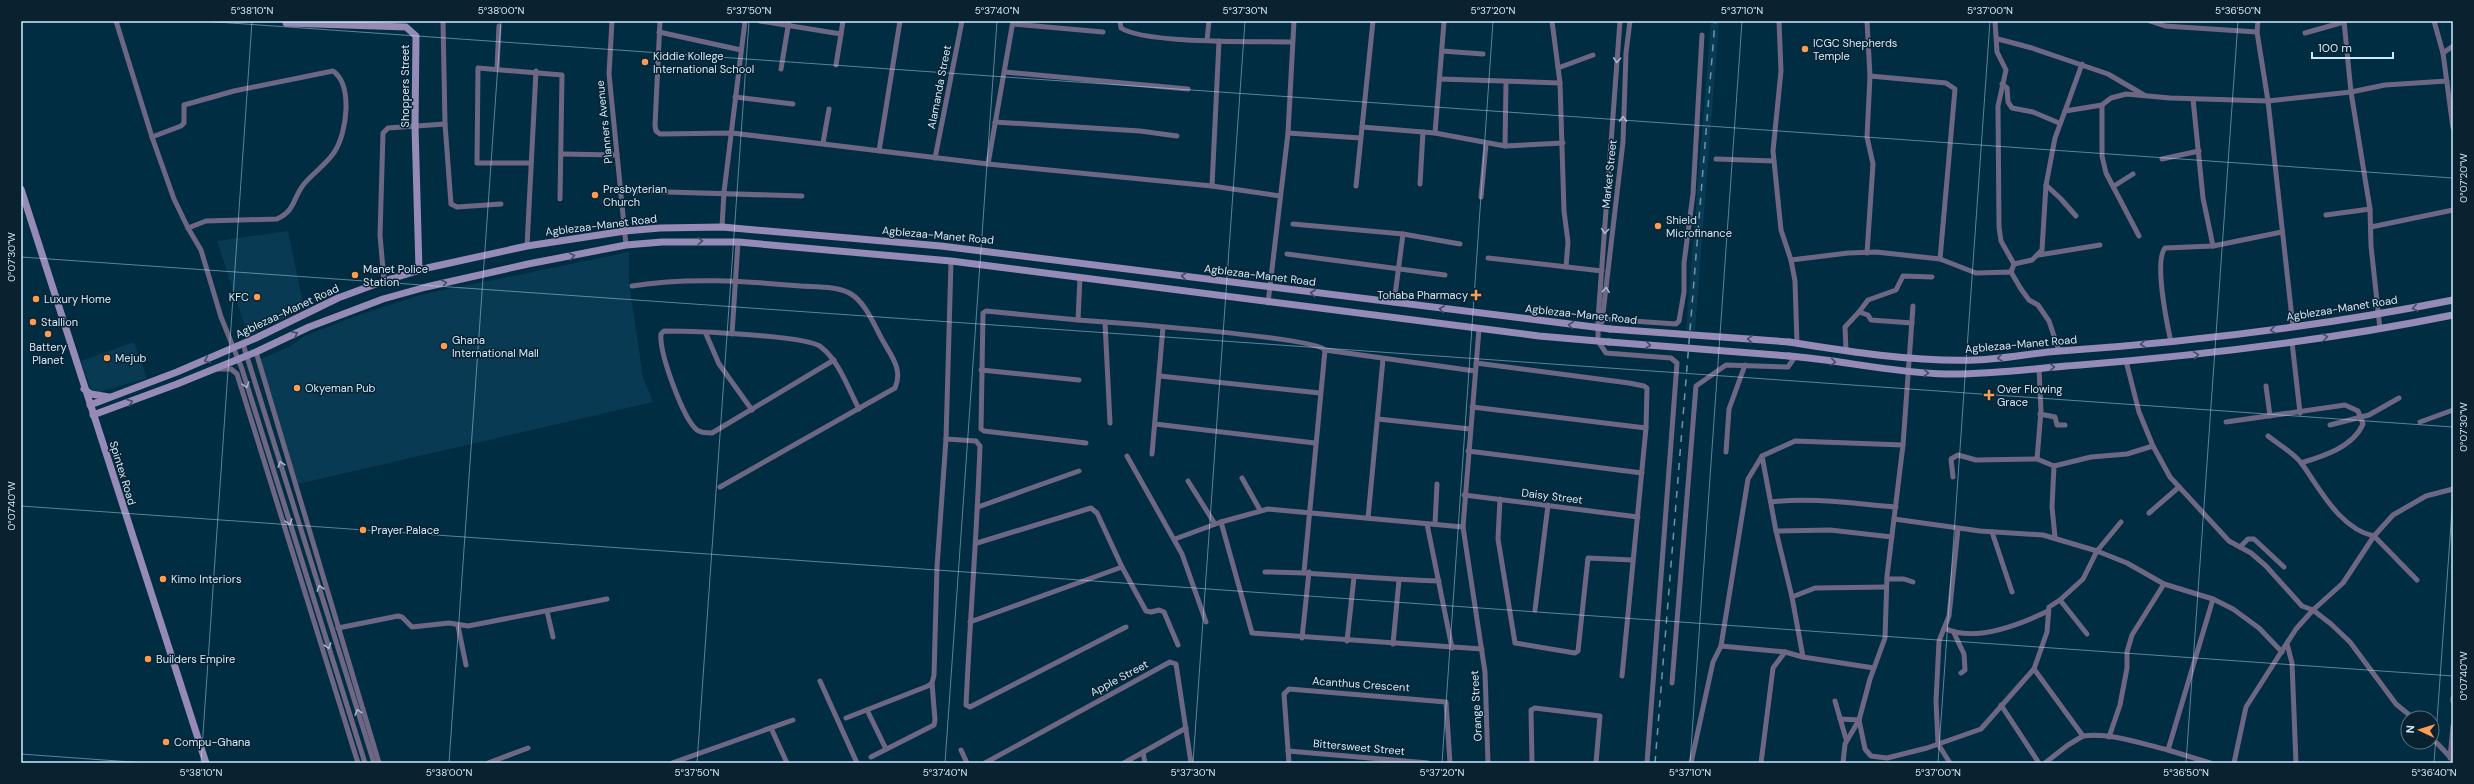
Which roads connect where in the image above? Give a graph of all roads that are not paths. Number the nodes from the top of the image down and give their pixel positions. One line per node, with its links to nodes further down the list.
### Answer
1 (116, 21): 80 (street)
2 (443, 21): 71 (street)
3 (612, 21): 89 (street, Planners Avenue)
4 (660, 21): 30 (street)
5 (744, 21): 41 (street)
6 (760, 21): 28 (street)
7 (843, 21): 34 (street)
8 (900, 21): 86 (street)
9 (962, 21): 90 (street, Alamanda Street)
10 (1120, 21): 37 (street)
11 (1208, 21): 37 (street)
12 (1294, 21): 39 (street)
13 (1372, 21): 73 (street)
14 (1552, 21): 49 (street)
15 (1620, 21): 139 (street, Market Street, one-way to 139)
16 (1630, 21): 155 (street, Market Street, one-way to 16)
17 (1779, 21): 93 (street)
18 (1867, 21): 53 (street)
19 (1995, 21): 36 (street)
20 (2150, 21): 32 (street)
21 (2258, 21): 32 (street)
22 (2344, 21): 33 (street); 60 (street)
23 (2434, 21): 43 (street)
24 (322, 22): 26 (main road, Shoppers Street); 72 (main road, Shoppers Street)
25 (1444, 22): 42 (street)
26 (286, 23)
27 (1013, 23): 31 (street); 52 (street)
28 (789, 24): 34 (street); 50 (street)
29 (499, 26): 48 (street)
30 (659, 32): 41 (street); 76 (street)
31 (1104, 32)
32 (2257, 32): 64 (street)
33 (2305, 33)
34 (841, 34): 47 (street)
35 (1702, 35): 155 (street)
36 (1998, 39): 46 (street); 58 (street)
37 (1207, 40): 38 (street)
38 (1220, 40): 39 (street); 99 (street)
39 (1292, 42): 77 (street)
40 (2453, 46): 43 (street)
41 (741, 50): 62 (street)
42 (1442, 51): 44 (street); 54 (street)
43 (2443, 53): 55 (street)
44 (1483, 54)
45 (1593, 55): 49 (street)
46 (2082, 64): 61 (street); 68 (street)
47 (836, 66)
48 (498, 68): 51 (street); 94 (street)
49 (1558, 68): 57 (street)
50 (781, 69)
51 (536, 71): 88 (street); 94 (street)
52 (1005, 72): 59 (street); 69 (street)
53 (1870, 76): 128 (street); 132 (street)
54 (1440, 79): 56 (street); 78 (street)
55 (2447, 81): 60 (street); 74 (street)
56 (1506, 82): 57 (street); 85 (street)
57 (1560, 83): 83 (street)
58 (2002, 84): 70 (street); 135 (street)
59 (1188, 90)
60 (2351, 92): 64 (street); 110 (street)
61 (2146, 96): 63 (street); 66 (street)
62 (735, 97): 65 (street); 76 (street)
63 (2193, 99): 64 (street); 87 (street)
64 (2268, 101): 119 (street)
65 (793, 104)
66 (2102, 105): 68 (street); 101 (street)
67 (829, 109): 82 (street)
68 (2065, 111): 70 (street)
69 (996, 122): 79 (street); 95 (street)
70 (2059, 123): 98 (street)
71 (445, 124): 72 (street); 109 (street)
72 (415, 126): 138 (main road, Shoppers Street); 145 (street)
73 (1362, 127): 75 (street); 81 (street)
74 (2453, 128)
75 (1423, 132): 78 (street); 97 (street)
76 (732, 133): 82 (street); 104 (street)
77 (1288, 133): 81 (street); 106 (street)
78 (1435, 133): 84 (street)
79 (1177, 136)
80 (152, 137): 117 (street); 117 (street)
81 (1360, 138): 100 (street)
82 (823, 143): 86 (street)
83 (1563, 143): 85 (street); 136 (street)
84 (1486, 144): 85 (street); 107 (street)
85 (1505, 146)
86 (879, 151): 90 (street)
87 (2199, 151): 92 (street); 127 (street)
88 (562, 154): 89 (street); 108 (street)
89 (617, 155): 118 (street, Planners Avenue)
90 (935, 158): 95 (street)
91 (1716, 159): 93 (street)
92 (2162, 159)
93 (1774, 161): 133 (street)
94 (530, 164): 126 (street)
95 (988, 164): 99 (street)
96 (2133, 174): 101 (street)
97 (1420, 184)
98 (2046, 185): 113 (street); 130 (street)
99 (1212, 186): 106 (street)
100 (1356, 186)
101 (2114, 186): 121 (street)
102 (21, 189): 196 (main road, Spintex Road)
103 (633, 191): 104 (street)
104 (724, 192): 105 (street); 115 (street)
105 (802, 196)
106 (1280, 196): 147 (street)
107 (1481, 197)
108 (560, 199)
109 (501, 204)
110 (2370, 210): 112 (street); 116 (street)
111 (2453, 210): 116 (street)
112 (2326, 215)
113 (2076, 216)
114 (1293, 224): 120 (street)
115 (722, 227): 118 (main road, Agblezaa-Manet Road); 147 (main road, Agblezaa-Manet Road, one-way to 115)
116 (2371, 227): 153 (street)
117 (188, 228): 172 (street)
118 (625, 231): 124 (street, Planners Avenue); 126 (main road, Agblezaa-Manet Road)
119 (2282, 232): 127 (street); 160 (street)
120 (1402, 234): 123 (street); 137 (street)
121 (2139, 236)
122 (738, 242): 124 (main road, Agblezaa-Manet Road, one-way to 122); 134 (main road, Agblezaa-Manet Road); 144 (street)
123 (1460, 244)
124 (626, 245): 175 (main road, Agblezaa-Manet Road, one-way to 124)
125 (2100, 245): 130 (street)
126 (527, 246): 138 (main road, Agblezaa-Manet Road)
127 (2213, 246): 168 (street)
128 (1867, 252): 132 (street); 133 (street)
129 (1287, 254): 137 (street)
130 (2039, 255): 135 (street)
131 (1488, 258): 136 (street)
132 (1940, 259): 140 (street)
133 (1791, 260): 171 (street)
134 (951, 261): 142 (main road, Agblezaa-Manet Road); 222 (street)
135 (2014, 264): 140 (street)
136 (1566, 267): 139 (street)
137 (1399, 269): 141 (street); 150 (street)
138 (419, 270): 145 (main road, Agblezaa-Manet Road)
139 (1602, 271): 161 (street, Market Street)
140 (2011, 272): 176 (street)
141 (1445, 275)
142 (1080, 277): 149 (main road, Agblezaa-Manet Road); 156 (street)
143 (1932, 277): 152 (street)
144 (736, 280): 146 (street); 165 (street); 203 (street)
145 (384, 281): 166 (main road, Agblezaa-Manet Road)
146 (632, 286)
147 (1270, 288): 149 (street); 150 (main road, Agblezaa-Manet Road, one-way to 147)
148 (2453, 300): 153 (main road, Agblezaa-Manet Road, one-way to 153)
149 (1268, 303): 162 (main road, Agblezaa-Manet Road)
150 (1394, 303): 161 (main road, Agblezaa-Manet Road, one-way to 150)
151 (1913, 306): 158 (street)
152 (1858, 312): 158 (street); 174 (street)
153 (2379, 315): 160 (main road, Agblezaa-Manet Road); 163 (street)
154 (2453, 315): 163 (main road)
155 (1604, 319): 161 (street, Market Street)
156 (1078, 320): 157 (street); 190 (street)
157 (1105, 322): 159 (street); 214 (street)
158 (1912, 323): 179 (street)
159 (1163, 327): 173 (street); 193 (street)
160 (2293, 327): 168 (main road, Agblezaa-Manet Road, one-way to 168)
161 (1599, 328): 167 (street, Market Street); 171 (main road, Agblezaa-Manet Road, one-way to 161, bridge)
162 (1479, 329): 167 (main road, Agblezaa-Manet Road); 184 (street, Orange Street)
163 (2380, 329): 169 (main road, one-way to 163)
164 (706, 334): 165 (street); 204 (street); 204 (street)
165 (732, 334): 181 (street)
166 (256, 338): 170 (main road, Agblezaa-Manet Road); 175 (main road)
167 (1598, 341): 178 (main road, Agblezaa-Manet Road, one-way to 178, bridge); 372 (street)
168 (2171, 342): 176 (main road, Agblezaa-Manet Road, one-way to 176)
169 (2292, 342): 183 (main road, one-way to 169); 206 (street)
170 (243, 344): 172 (main road, Agblezaa-Manet Road); 177 (street)
171 (1797, 344): 174 (main road, Agblezaa-Manet Road)
172 (230, 350): 182 (main road); 198 (main road, Agblezaa-Manet Road, one-way to 198)
173 (1325, 350): 180 (street); 197 (street)
174 (1846, 350): 179 (main road, Agblezaa-Manet Road)
175 (258, 351): 177 (main road, Agblezaa-Manet Road); 298 (street)
176 (2059, 351): 179 (main road, Agblezaa-Manet Road, one-way to 179)
177 (247, 356): 182 (main road, Agblezaa-Manet Road); 185 (street)
178 (1792, 356): 186 (street); 192 (main road, Agblezaa-Manet Road, one-way to 192)
179 (1909, 358): 192 (street)
180 (1383, 359): 191 (street); 211 (street)
181 (834, 360): 203 (street); 204 (street)
182 (234, 361): 188 (main road, Agblezaa-Manet Road); 189 (street)
183 (2126, 361): 187 (main road, one-way to 183); 226 (street)
184 (1476, 363): 191 (street, Orange Street); 219 (street)
185 (250, 365): 189 (street); 355 (street, one-way to 185)
186 (1745, 365): 228 (street); 321 (street)
187 (2039, 368): 192 (main road, Agblezaa-Manet Road, one-way to 187); 207 (street)
188 (216, 369): 202 (main road, Agblezaa-Manet Road, one-way to 188); 353 (street)
189 (242, 369): 354 (street, one-way to 354)
190 (981, 370): 194 (street); 223 (street)
191 (1475, 371): 201 (street, Orange Street)
192 (1909, 372): 225 (street)
193 (1160, 376): 197 (street); 215 (street)
194 (1079, 380)
195 (2266, 386): 209 (street)
196 (84, 389): 198 (main road); 200 (main road, Spintex Road)
197 (1320, 393): 224 (street)
198 (111, 398): 200 (main road, Agblezaa-Manet Road)
199 (2399, 398): 210 (street)
200 (90, 405): 208 (main road, Spintex Road)
201 (1472, 407): 219 (street); 220 (street, Orange Street)
202 (109, 409): 208 (main road, Agblezaa-Manet Road); 218 (main road)
203 (859, 409): 242 (street)
204 (752, 410)
205 (2453, 410): 213 (street)
206 (2300, 412): 209 (street); 210 (street)
207 (2040, 414): 216 (street); 232 (street)
208 (93, 415): 218 (main road, Spintex Road)
209 (2270, 416): 212 (street)
210 (2361, 417): 217 (street); 233 (street)
211 (1378, 419): 220 (street); 254 (street)
212 (2226, 422)
213 (2420, 422)
214 (1110, 423)
215 (1155, 424): 224 (street); 229 (street)
216 (2066, 425)
217 (2330, 425)
218 (97, 426): 352 (main road, Spintex Road)
219 (1646, 428): 236 (street)
220 (1470, 429): 227 (street, Orange Street)
221 (2268, 436): 233 (street)
222 (946, 439): 248 (street); 320 (street)
223 (1086, 443)
224 (1315, 443): 251 (street)
225 (1903, 445): 231 (street); 249 (street)
226 (2153, 446): 234 (street); 241 (street)
227 (1468, 451): 236 (street); 244 (street, Orange Street)
228 (1726, 452)
229 (1152, 454)
230 (1127, 456): 268 (street)
231 (1762, 456): 246 (street); 308 (street)
232 (2037, 459): 234 (street); 237 (street)
233 (2301, 463): 265 (street)
234 (2054, 466): 267 (street)
235 (1079, 471): 248 (street)
236 (1642, 473): 253 (street)
237 (1953, 477)
238 (1242, 478): 250 (street)
239 (1188, 481): 258 (street)
240 (1437, 484): 260 (street)
241 (2179, 487): 252 (street); 270 (street)
242 (720, 488)
243 (2453, 489): 265 (street)
244 (1464, 495): 245 (street, Daisy Street); 261 (street, Orange Street)
245 (1500, 499): 247 (street, Daisy Street); 272 (street)
246 (1771, 502): 249 (street); 263 (street)
247 (1548, 505): 253 (street, Daisy Street); 290 (street)
248 (978, 507): 269 (street)
249 (1896, 508): 255 (street)
250 (1260, 510): 251 (street); 256 (street)
251 (1310, 512): 254 (street); 276 (street)
252 (2149, 513)
253 (1638, 517): 272 (street)
254 (1368, 518): 259 (street)
255 (1894, 519): 262 (street); 266 (street)
256 (1221, 522): 258 (street); 303 (street)
257 (2120, 522): 271 (street)
258 (1215, 524): 268 (street)
259 (1427, 524): 260 (street); 281 (street)
260 (1435, 524): 261 (street)
261 (1463, 528): 310 (street, Orange Street)
262 (1958, 529): 264 (street); 299 (street)
263 (1776, 532): 266 (street); 286 (street)
264 (1992, 532): 267 (street); 285 (street)
265 (2374, 536): 280 (street); 291 (street)
266 (1892, 537): 278 (street)
267 (2056, 537): 271 (street)
268 (1175, 539): 295 (street)
269 (977, 543): 273 (street); 294 (street)
270 (2240, 547): 274 (street); 291 (street)
271 (2097, 551): 283 (street); 289 (street)
272 (1633, 560): 318 (street)
273 (1122, 567): 294 (street); 307 (street)
274 (2284, 567)
275 (1265, 572): 276 (street)
276 (1306, 572): 277 (street); 303 (street)
277 (1354, 578): 279 (street); 304 (street)
278 (1887, 579): 282 (street); 284 (street)
279 (1399, 580): 281 (street); 305 (street)
280 (2417, 580)
281 (1439, 581): 309 (street)
282 (1913, 582)
283 (2164, 584): 288 (street); 336 (street)
284 (1886, 586): 286 (street); 315 (street)
285 (2012, 592)
286 (1792, 596): 313 (street)
287 (607, 599): 292 (street)
288 (2213, 599): 312 (street); 344 (street)
289 (2060, 600): 293 (street); 301 (street)
290 (1536, 610)
291 (2313, 610): 306 (street); 327 (street)
292 (547, 611): 296 (street); 302 (street)
293 (2048, 611): 300 (street); 316 (street)
294 (970, 622): 297 (street)
295 (1206, 622)
296 (458, 626): 298 (street); 314 (street)
297 (1126, 627)
298 (338, 628): 356 (street)
299 (1944, 628): 300 (street); 338 (street)
300 (1954, 633): 317 (street)
301 (2087, 634)
302 (553, 637)
303 (1302, 638): 304 (street)
304 (1347, 641): 305 (street)
305 (1393, 644): 309 (street)
306 (2287, 644): 312 (street); 381 (street)
307 (1178, 645)
308 (1721, 646): 311 (street); 373 (street)
309 (1452, 648): 310 (street)
310 (1482, 649): 369 (street, Orange Street)
311 (1786, 652): 313 (street); 374 (street)
312 (2282, 652): 380 (street)
313 (1804, 657): 315 (street)
314 (466, 665)
315 (1874, 668): 331 (street)
316 (2034, 669): 325 (street); 335 (street)
317 (1961, 673)
318 (1622, 676)
319 (820, 681): 360 (street)
320 (932, 683): 326 (street); 342 (street)
321 (1672, 684)
322 (2453, 698): 324 (street)
323 (1835, 701): 329 (street)
324 (2453, 701)
325 (2001, 705): 338 (street); 377 (street)
326 (867, 710): 328 (street); 342 (street)
327 (2403, 710)
328 (846, 718)
329 (1840, 719): 331 (street); 337 (street)
330 (793, 720): 333 (street)
331 (1859, 720): 337 (street); 338 (street)
332 (2453, 726): 339 (street)
333 (771, 728): 349 (street); 359 (street)
334 (1186, 728): 346 (street); 362 (street, Apple Street); 365 (street, Apple Street)
335 (2083, 736): 336 (street); 378 (street)
336 (2109, 737): 344 (street)
337 (1846, 739): 375 (street)
338 (1938, 744): 376 (street)
339 (2453, 745): 348 (street)
340 (2440, 746): 348 (street)
341 (528, 748): 357 (street)
342 (886, 749): 347 (street)
343 (961, 750): 361 (street)
344 (2168, 750): 379 (street)
345 (1288, 751): 350 (street, Bittersweet Street); 366 (street, Acanthus Crescent); 368 (street, Acanthus Crescent)
346 (1143, 752): 363 (street); 364 (street)
347 (871, 757)
348 (2452, 759)
349 (689, 760): 358 (street)
350 (1362, 760): 351 (street, Bittersweet Street)
351 (1383, 761): 367 (street, Bittersweet Street)
352 (206, 763)
353 (358, 763)
354 (365, 763)
355 (374, 763)
356 (379, 763)
357 (488, 763)
358 (672, 763)
359 (786, 763)
360 (857, 763)
361 (967, 763)
362 (985, 763)
363 (1124, 763)
364 (1146, 763)
365 (1191, 763)
366 (1289, 763)
367 (1428, 763)
368 (1450, 763)
369 (1488, 763)
370 (1532, 763): 371 (street)
371 (1596, 763)
372 (1647, 763)
373 (1691, 763)
374 (1761, 763)
375 (1843, 763)
376 (1950, 763)
377 (2039, 763)
378 (2046, 763)
379 (2210, 763)
380 (2234, 763)
381 (2296, 763)

